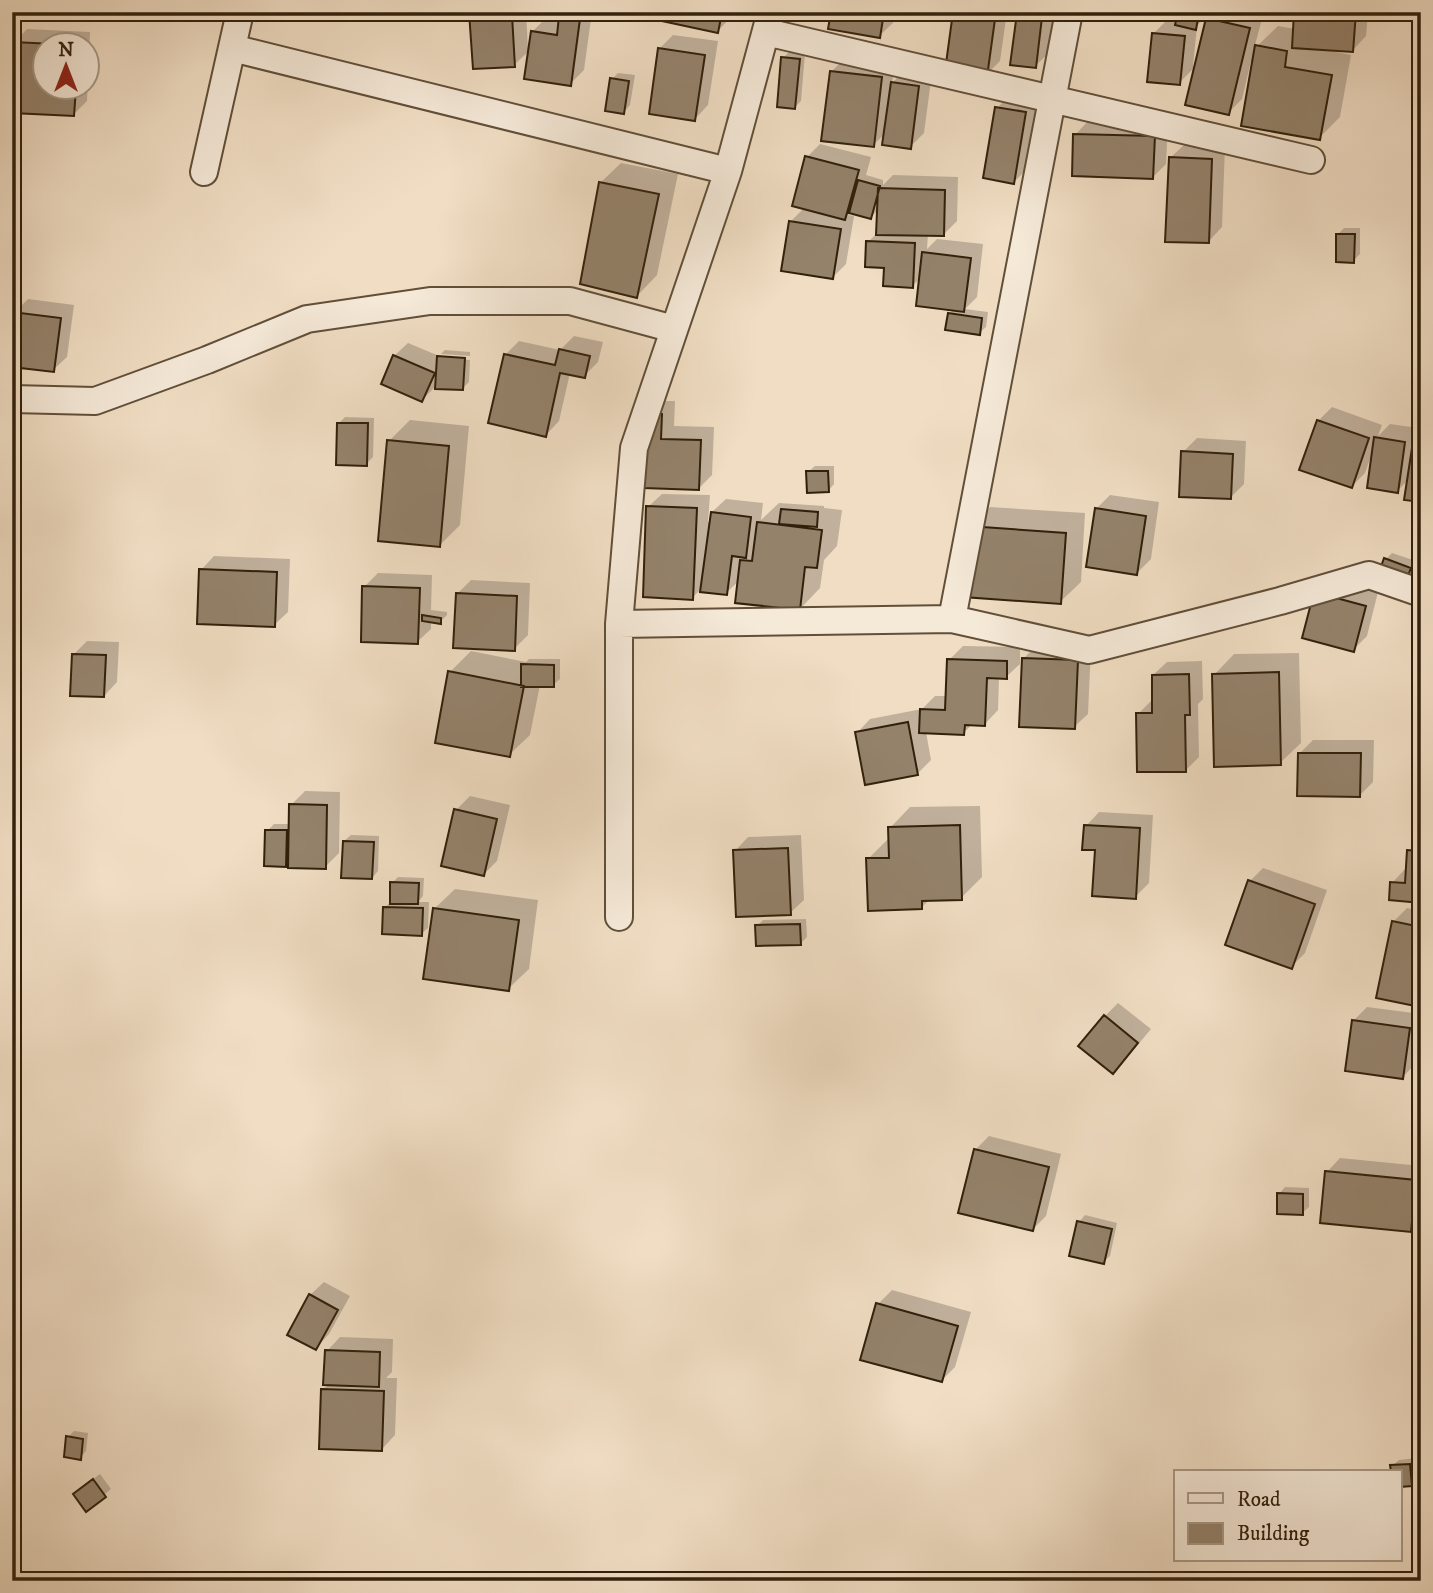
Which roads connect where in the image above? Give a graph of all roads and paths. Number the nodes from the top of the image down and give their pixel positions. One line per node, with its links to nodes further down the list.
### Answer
1 (240, 12): 4 (street)
2 (1069, 12): 5 (street)
3 (768, 22): 5 (street); 7 (street)
4 (232, 48): 7 (street); 8 (street)
5 (1054, 98): 6 (street); 12 (street)
6 (1311, 160)
7 (728, 171): 9 (street)
8 (204, 172)
9 (674, 328): 10 (street); 13 (street)
10 (12, 399)
11 (1421, 593): 12 (street)
12 (952, 619): 13 (street)
13 (619, 624): 14 (street)
14 (619, 917)

